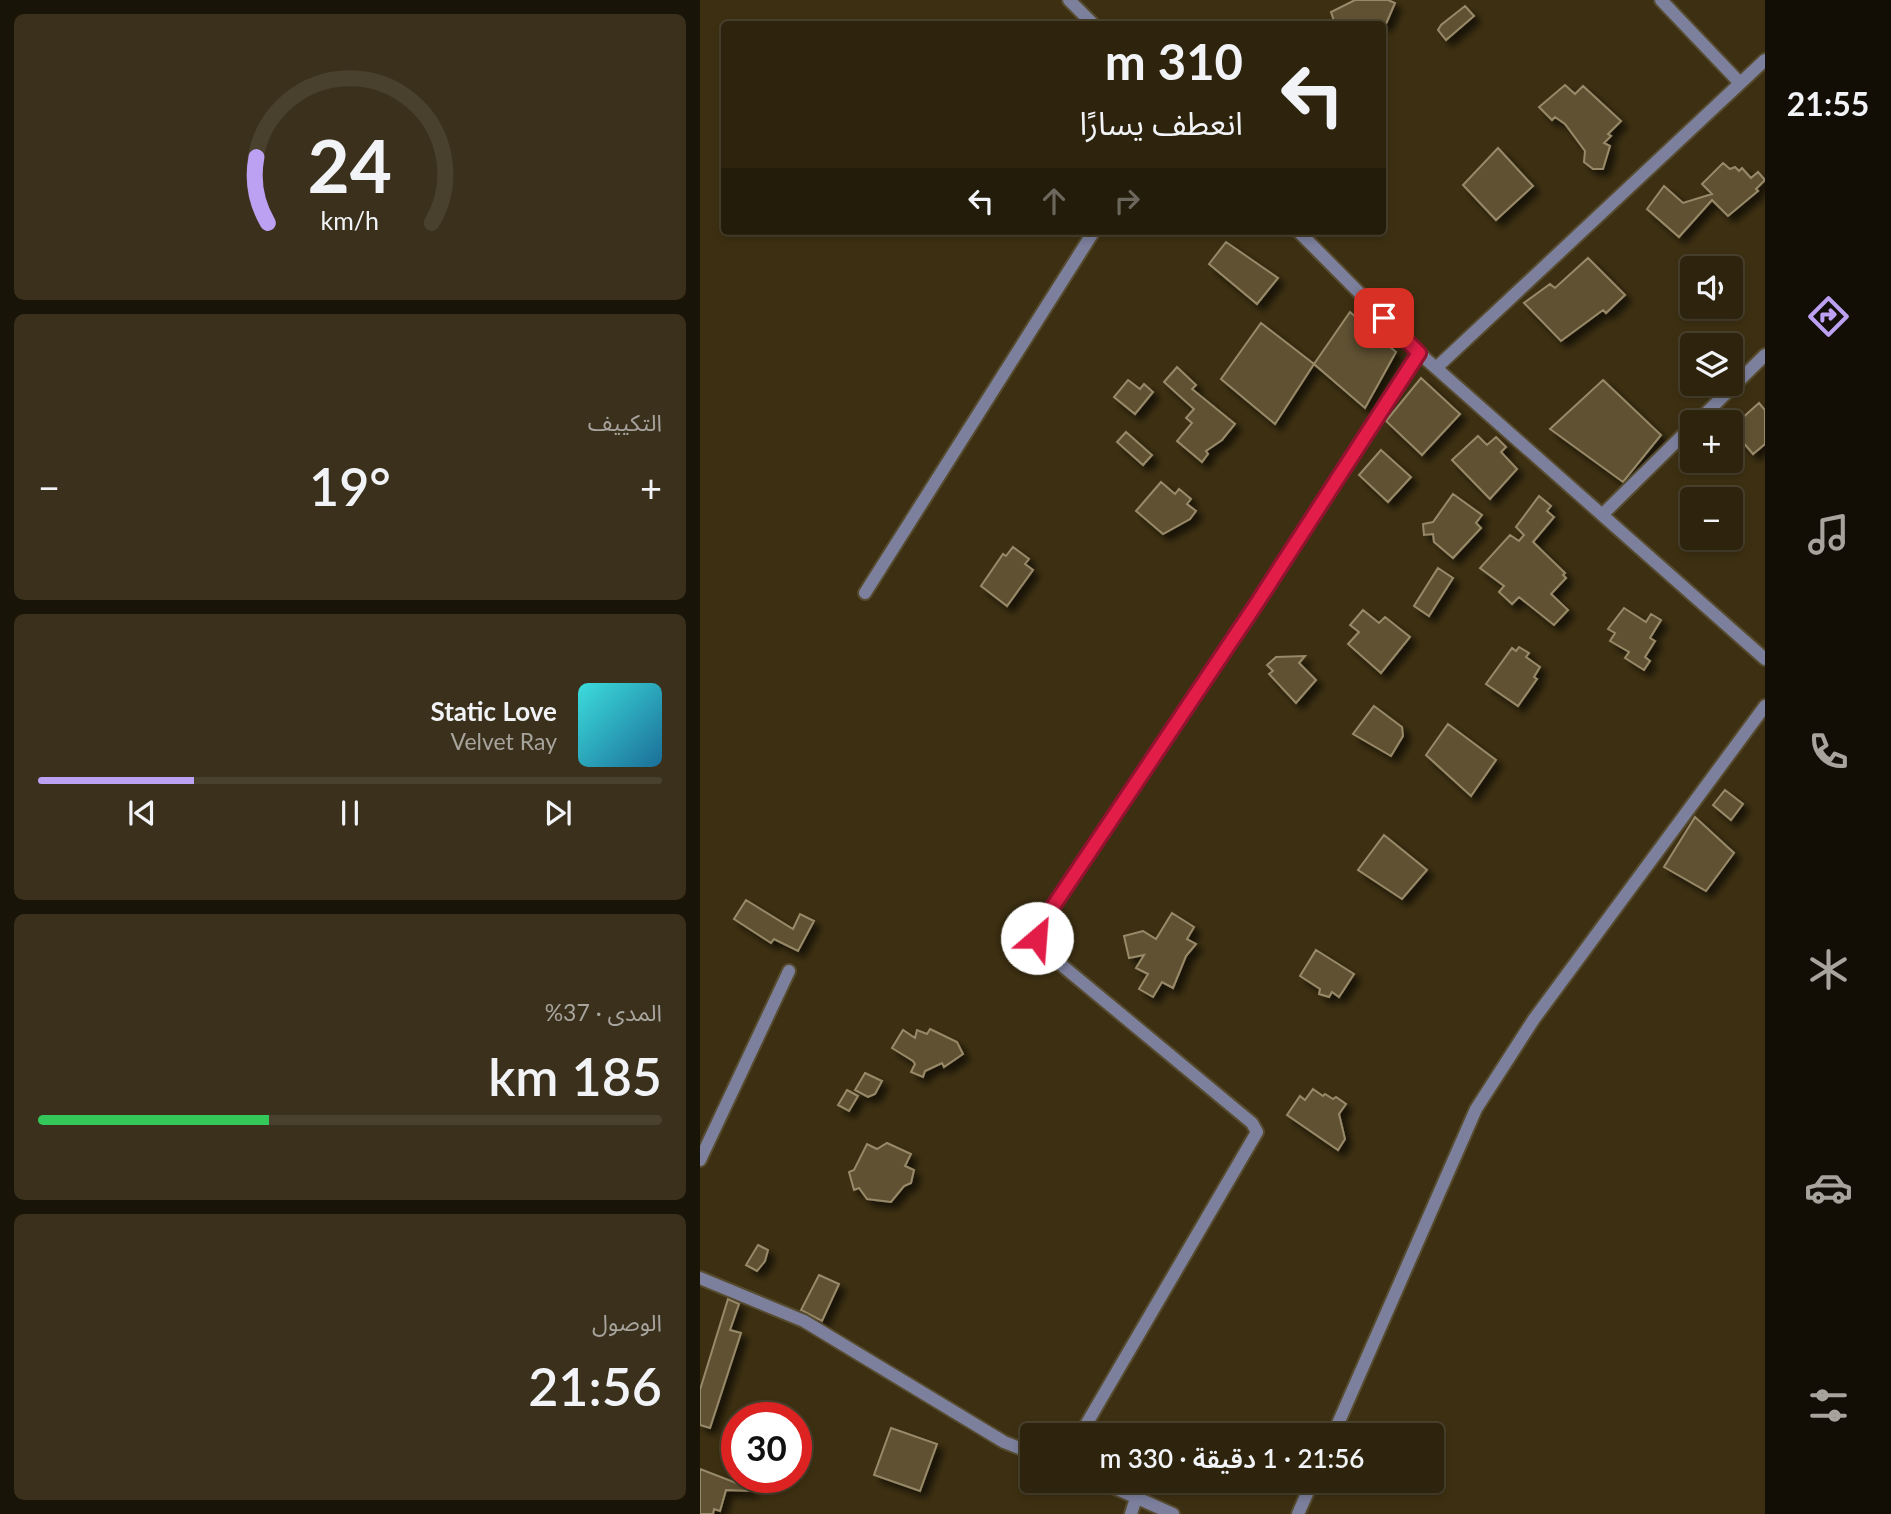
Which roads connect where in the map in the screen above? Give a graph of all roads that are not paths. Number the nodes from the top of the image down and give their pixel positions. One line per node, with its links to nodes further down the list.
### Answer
1 (1069, 0): 3 (street)
2 (1661, 0): 5 (street)
3 (1090, 21)
4 (1765, 60): 5 (street)
5 (1740, 83): 10 (street)
6 (1091, 235): 14 (street)
7 (1302, 235): 8 (street)
8 (1419, 353): 10 (street); 20 (street)
9 (1765, 355): 11 (street)
10 (1436, 368): 13 (street)
11 (1709, 410)
12 (1680, 438): 13 (street)
13 (1602, 514): 15 (street)
14 (865, 593)
15 (1764, 657)
16 (1765, 706): 21 (street)
17 (789, 971): 18 (street)
18 (700, 1160)
19 (700, 1278): 22 (street)
20 (1087, 1423)
21 (1338, 1423)
22 (1020, 1448)
23 (1125, 1493): 25 (street)
24 (1307, 1493): 28 (street)
25 (1136, 1498): 26 (street); 27 (street)
26 (1131, 1514)
27 (1173, 1514)
28 (1298, 1514)

